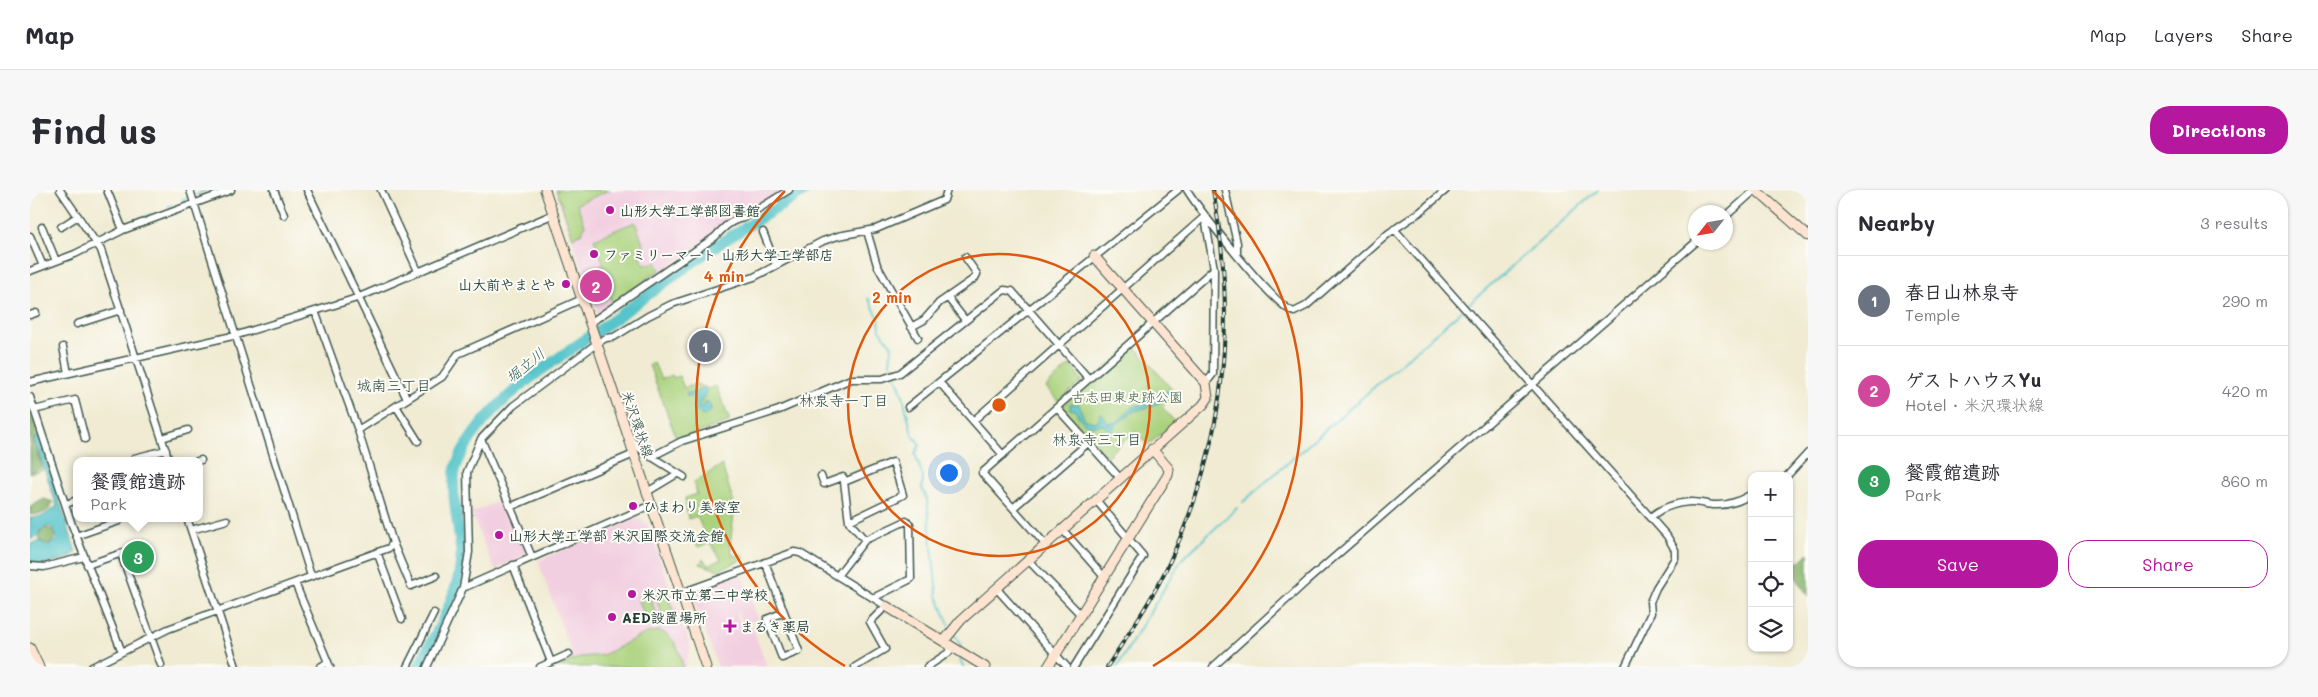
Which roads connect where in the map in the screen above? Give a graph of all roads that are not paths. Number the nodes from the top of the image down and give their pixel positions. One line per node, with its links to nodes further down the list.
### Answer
1 (60, 190): 20 (street)
2 (107, 190): 25 (street)
3 (190, 190): 16 (street)
4 (231, 190): 16 (street)
5 (274, 190): 19 (street)
6 (307, 190): 42 (street)
7 (381, 190): 40 (street)
8 (545, 190): 18 (street, 米沢環状線)
9 (789, 190): 51 (street)
10 (948, 190): 26 (street)
11 (1178, 190): 33 (street)
12 (1186, 190): 21 (street)
13 (1225, 190): 32 (street)
14 (1446, 190): 24 (street)
15 (1756, 190): 17 (street); 29 (street)
16 (194, 202): 25 (street); 53 (street)
17 (1733, 210)
18 (554, 214): 40 (street); 44 (street, 米沢環状線)
19 (284, 215)
20 (78, 216): 23 (street); 30 (street)
21 (1204, 217): 32 (street); 38 (street); 41 (street)
22 (42, 227): 35 (street)
23 (61, 227)
24 (1394, 229): 32 (street); 64 (street)
25 (123, 230): 30 (street)
26 (867, 231): 36 (street); 52 (street)
27 (763, 232): 36 (street)
28 (30, 236): 37 (street)
29 (1808, 236)
30 (97, 242): 35 (street); 45 (street)
31 (1688, 249): 64 (street)
32 (1237, 253)
33 (1094, 256): 41 (street); 46 (street)
34 (965, 258): 43 (street)
35 (56, 261): 37 (street)
36 (776, 265): 55 (street)
37 (43, 266): 39 (street)
38 (1214, 269): 49 (street); 63 (street)
39 (30, 271)
40 (418, 271): 42 (street)
41 (1123, 289): 49 (street); 56 (street)
42 (357, 298): 47 (street); 66 (street)
43 (948, 298): 48 (street); 52 (street)
44 (582, 299): 51 (street, 米沢環状線); 66 (street)
45 (121, 310): 50 (street); 58 (street)
46 (1028, 310): 48 (street); 56 (street); 62 (street)
47 (316, 311): 53 (street); 73 (street)
48 (965, 320): 87 (street)
49 (1153, 323): 60 (street); 63 (street)
50 (76, 324)
51 (590, 324): 55 (street, 米沢環状線)
52 (912, 327): 54 (street)
53 (237, 335): 58 (street); 126 (street)
54 (918, 338)
55 (596, 343): 74 (street, 米沢環状線); 77 (street)
56 (1060, 346): 60 (street); 71 (street)
57 (63, 347): 59 (street)
58 (136, 358): 59 (street); 75 (street)
59 (68, 373): 61 (street)
60 (1089, 379): 69 (street)
61 (30, 382)
62 (940, 383): 68 (street); 71 (street)
63 (1206, 384): 80 (street)
64 (1533, 386): 102 (street); 165 (street)
65 (30, 398): 70 (street)
66 (407, 399): 67 (street)
67 (396, 406): 73 (street); 78 (street)
68 (908, 407)
69 (1057, 408): 79 (street); 84 (street)
70 (34, 410): 76 (street); 98 (street)
71 (974, 421): 84 (street)
72 (188, 430): 75 (street)
73 (358, 430): 112 (street)
74 (627, 436): 83 (street, 米沢環状線); 87 (street)
75 (162, 438): 81 (street)
76 (85, 439)
77 (481, 439): 100 (street); 131 (street)
78 (418, 442)
79 (1088, 443): 92 (street); 101 (street)
80 (1152, 449): 92 (street); 110 (street)
81 (166, 450): 85 (street); 86 (street)
82 (1808, 453): 88 (street)
83 (634, 454): 94 (street, 米沢環状線); 100 (street)
84 (1003, 455): 101 (street)
85 (138, 457)
86 (168, 457)
87 (651, 457): 89 (street)
88 (1791, 472)
89 (677, 474): 91 (street); 94 (street)
90 (821, 476): 93 (street)
91 (684, 478)
92 (1120, 478): 96 (street)
93 (845, 481): 104 (street); 104 (street)
94 (648, 492): 99 (street, 米沢環状線)
95 (1748, 496): 102 (street)
96 (1096, 500): 108 (street); 110 (street)
97 (73, 501): 98 (street)
98 (66, 504): 109 (street)
99 (651, 506): 118 (street); 133 (street, 米沢環状線)
100 (510, 507): 118 (street)
101 (1013, 508): 113 (street)
102 (1650, 518): 166 (street)
103 (227, 520): 107 (street)
104 (849, 521): 111 (street)
105 (116, 522): 109 (street)
106 (189, 522): 107 (street)
107 (191, 530): 136 (street)
108 (1062, 530): 113 (street); 129 (street)
109 (76, 536): 117 (street)
110 (1129, 538): 129 (street); 164 (street)
111 (865, 540): 128 (street); 134 (street)
112 (393, 543): 115 (street); 127 (street)
113 (1045, 544): 119 (street)
114 (134, 549): 116 (street)
115 (377, 552): 126 (street); 140 (street)
116 (121, 554): 122 (street); 141 (street)
117 (84, 556): 122 (street); 124 (street)
118 (532, 557): 123 (street)
119 (1028, 560): 132 (street); 139 (street)
120 (766, 562): 125 (street); 128 (street); 137 (street)
121 (739, 563): 125 (street)
122 (88, 565): 145 (street)
123 (513, 565): 131 (street); 148 (street)
124 (30, 566)
125 (741, 571): 133 (street)
126 (311, 576): 130 (street)
127 (436, 576)
128 (837, 576): 134 (street)
129 (1104, 578): 139 (street)
130 (296, 583): 136 (street); 150 (street)
131 (463, 588): 156 (street)
132 (996, 588): 142 (street); 147 (street)
133 (681, 593): 158 (street, 米沢環状線)
134 (873, 598): 135 (street)
135 (886, 606): 142 (street); 159 (street)
136 (218, 611): 141 (street); 153 (street)
137 (784, 612): 137 (street)
138 (434, 613): 155 (street)
139 (1081, 615): 147 (street)
140 (402, 619)
141 (150, 638): 145 (street); 149 (street)
142 (944, 641): 143 (street)
143 (953, 647): 160 (street); 161 (street)
144 (30, 648): 151 (street)
145 (122, 652): 152 (street)
146 (569, 654): 148 (street)
147 (1056, 655): 162 (street); 163 (street)
148 (551, 662): 157 (street)
149 (161, 665)
150 (329, 665): 154 (street)
151 (39, 667)
152 (92, 667)
153 (236, 667)
154 (320, 667)
155 (406, 667)
156 (427, 667)
157 (540, 667)
158 (706, 667)
159 (855, 667)
160 (927, 667)
161 (985, 667)
162 (1048, 667)
163 (1066, 667)
164 (1074, 667)
165 (1212, 667)
166 (1625, 667)

